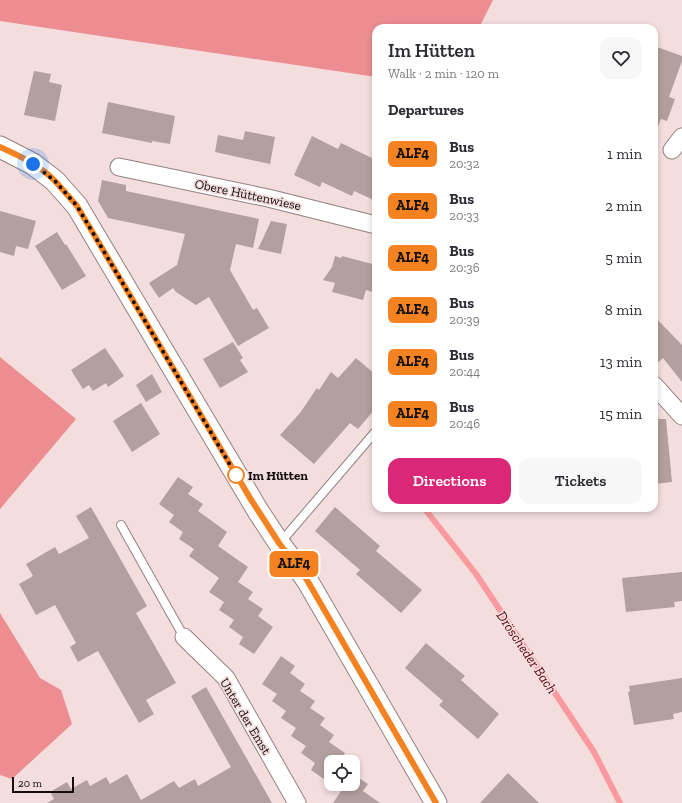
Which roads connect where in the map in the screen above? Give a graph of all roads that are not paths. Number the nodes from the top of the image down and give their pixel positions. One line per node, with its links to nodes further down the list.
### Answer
1 (0, 147): 8 (street)
2 (119, 167): 3 (street, Obere Hüttenwiese)
3 (372, 224)
4 (658, 389): 5 (street)
5 (682, 416)
6 (372, 436): 8 (lane)
7 (121, 525): 9 (lane)
8 (279, 543): 11 (street)
9 (184, 637): 10 (street, Unter der Emst)
10 (297, 803)
11 (436, 803)

